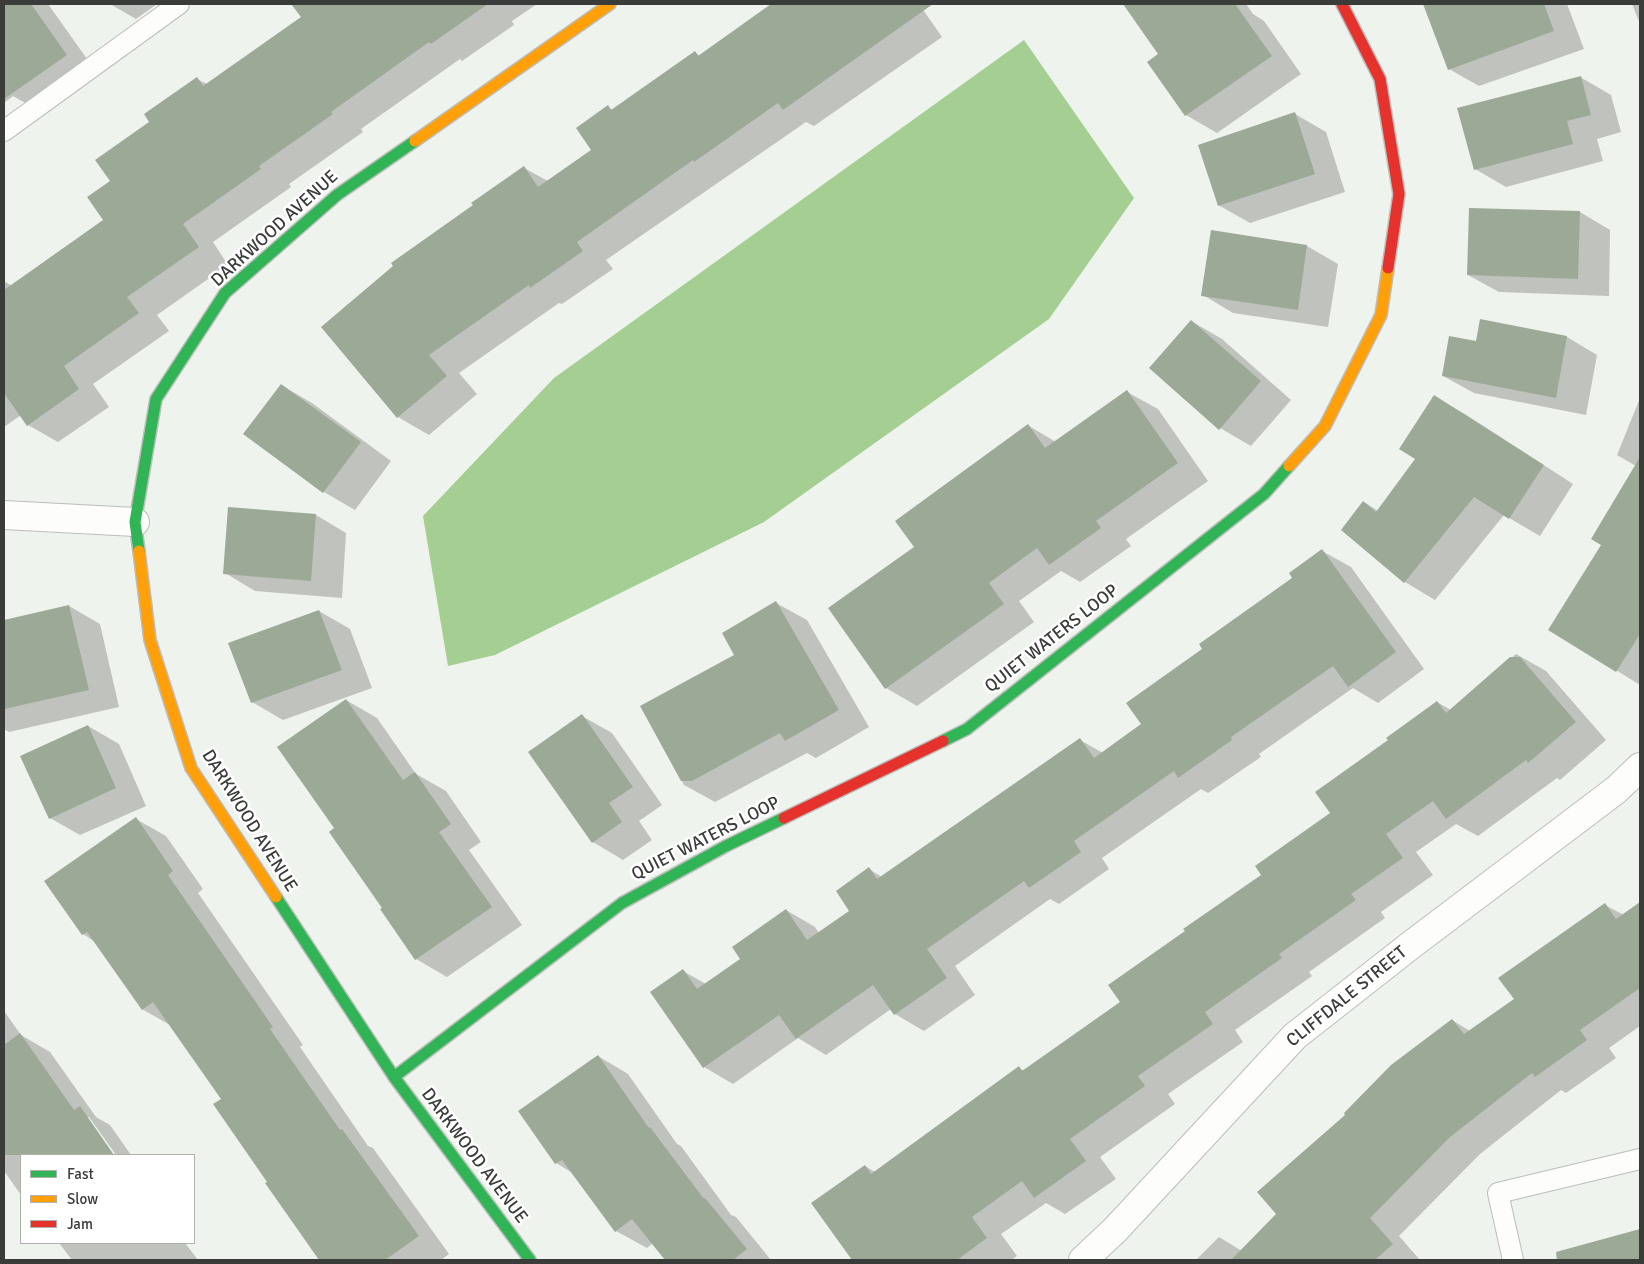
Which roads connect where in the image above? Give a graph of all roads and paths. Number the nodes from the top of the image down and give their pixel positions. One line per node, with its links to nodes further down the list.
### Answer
1 (180, 4): 4 (lane)
2 (610, 4): 6 (street, DARKWOOD AVENUE)
3 (1342, 4): 8 (street, QUIET WATERS LOOP)
4 (4, 131)
5 (4, 515): 6 (street)
6 (134, 522): 8 (street, DARKWOOD AVENUE)
7 (1640, 767): 11 (street, CLIFFDALE STREET)
8 (394, 1077): 10 (street, DARKWOOD AVENUE)
9 (1640, 1159): 12 (lane)
10 (530, 1260)
11 (1083, 1260)
12 (1513, 1260)

